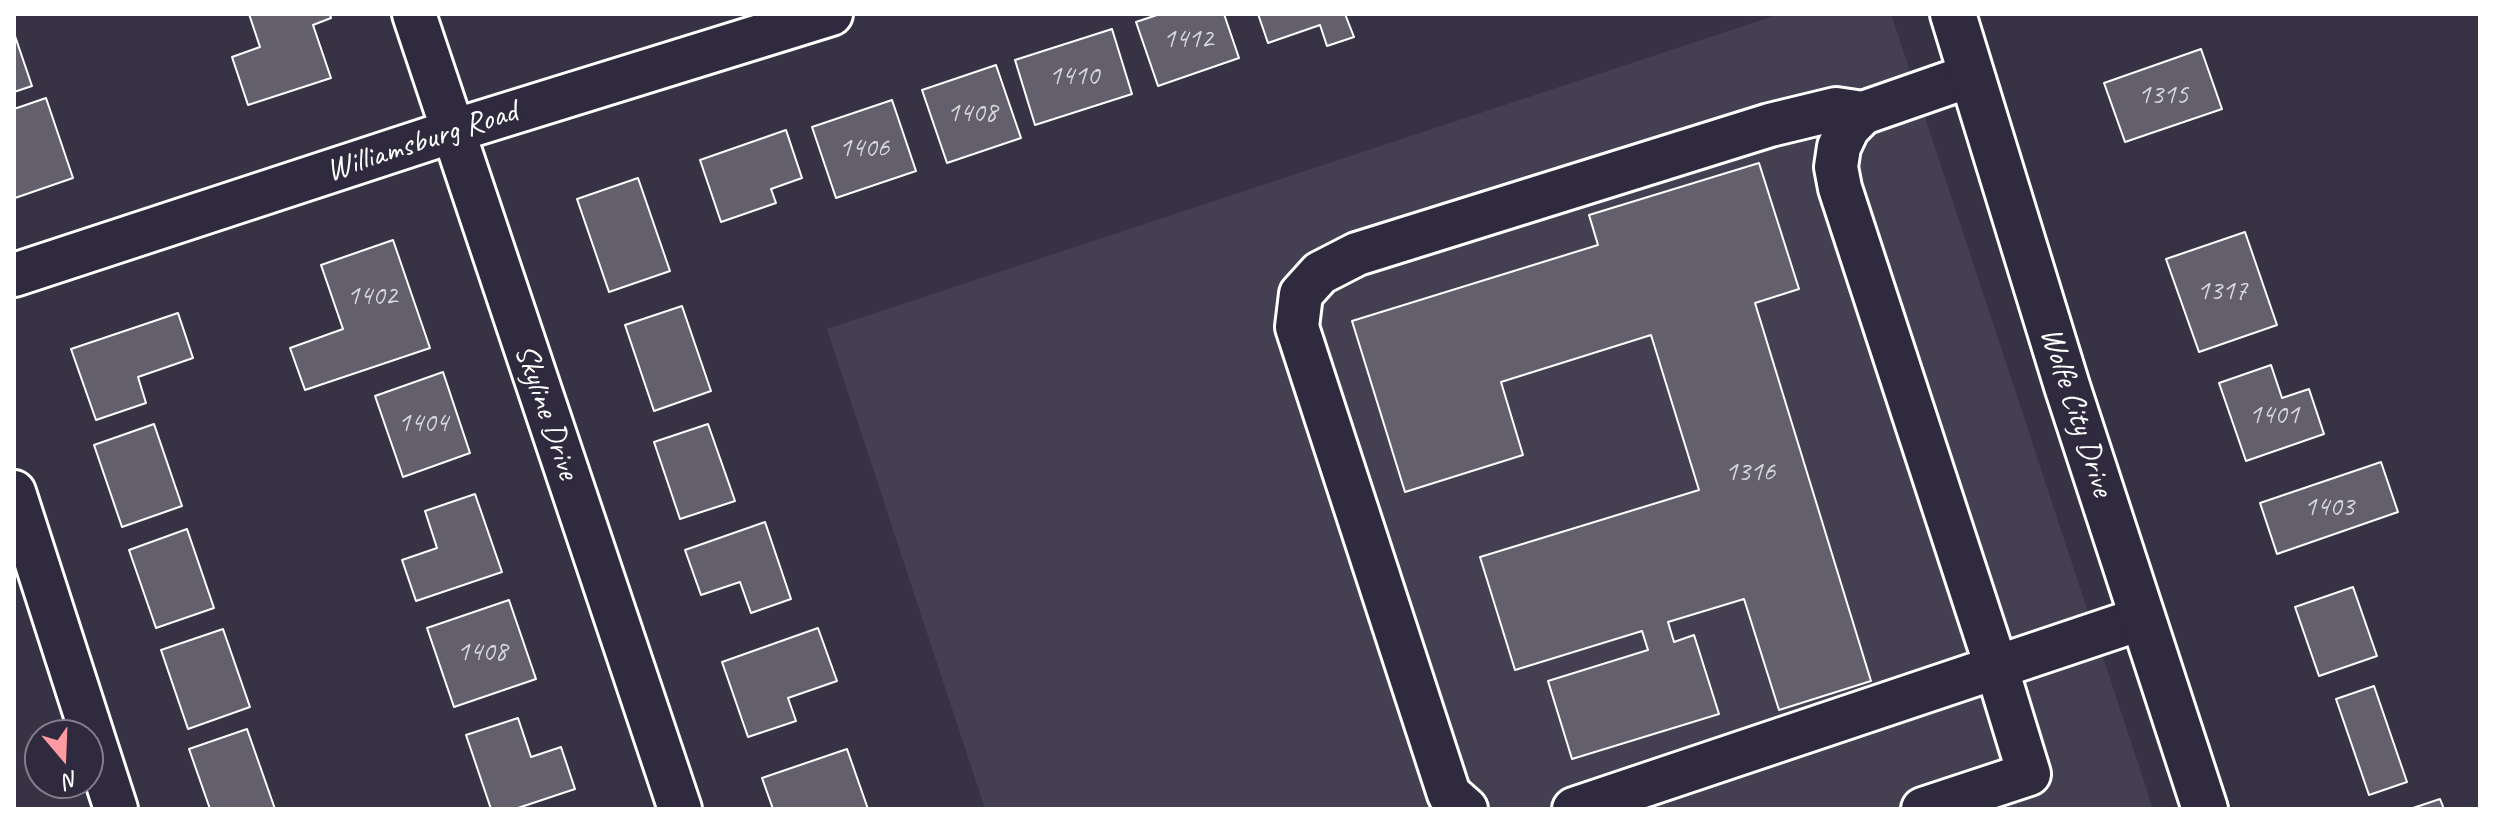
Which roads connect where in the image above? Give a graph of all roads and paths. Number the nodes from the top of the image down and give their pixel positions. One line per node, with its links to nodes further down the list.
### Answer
1 (414, 14): 6 (street, Skyline Drive)
2 (831, 14): 6 (street, Williamsburg Road)
3 (1953, 14): 4 (main road, Wolfe City Drive)
4 (1972, 75): 5 (street); 9 (main road, Wolfe City Drive)
5 (1863, 113): 10 (street); 14 (street)
6 (453, 131): 7 (street, Williamsburg Road); 13 (street, Skyline Drive)
7 (14, 275)
8 (14, 492): 12 (street)
9 (2143, 618): 10 (street); 16 (main road, Wolfe City Drive)
10 (1996, 666): 11 (street); 15 (street)
11 (1599, 805)
12 (116, 809)
13 (680, 809)
14 (1466, 809)
15 (1923, 809)
16 (2205, 809)

